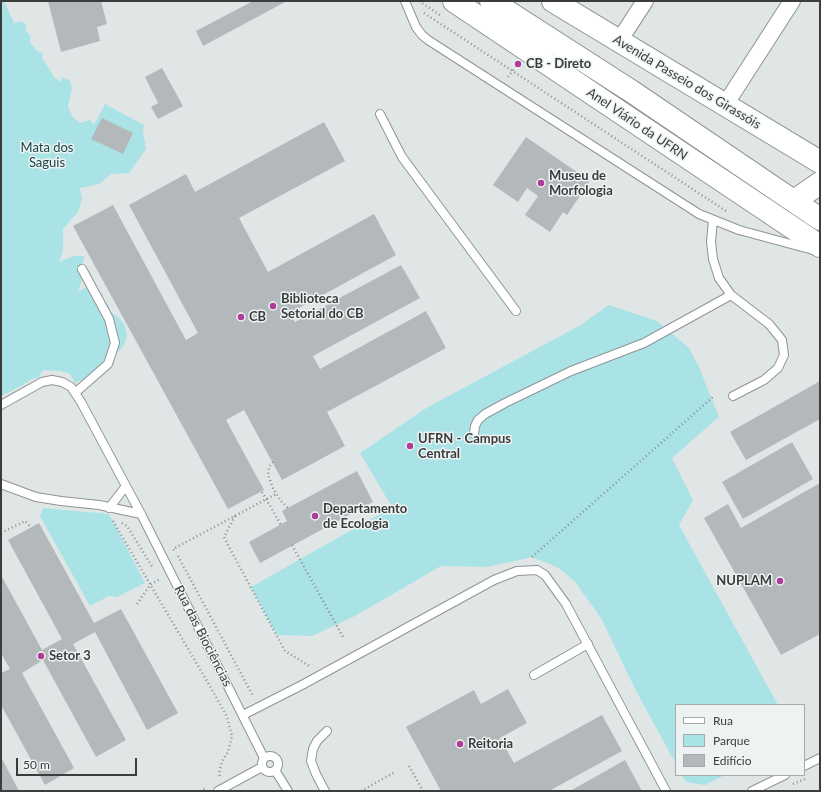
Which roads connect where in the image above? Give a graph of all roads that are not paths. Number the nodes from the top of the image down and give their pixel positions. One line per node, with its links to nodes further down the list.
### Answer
1 (406, 1): 14 (lane)
2 (454, 1): 15 (main road, Anel Viário da UFRN)
3 (491, 1): 12 (main road, Anel Viário da UFRN)
4 (553, 1): 7 (main road, Avenida Passeio dos Girassóis)
5 (645, 1): 7 (street)
6 (792, 1): 8 (street)
7 (619, 41): 8 (main road, Avenida Passeio dos Girassóis)
8 (725, 105): 10 (main road, Avenida Passeio dos Girassóis)
9 (380, 114): 19 (lane)
10 (820, 162)
11 (820, 183): 12 (main road)
12 (794, 201): 13 (main road, Anel Viário da UFRN)
13 (820, 219)
14 (713, 220): 16 (lane); 18 (lane)
15 (820, 246)
16 (820, 252)
17 (82, 269): 20 (lane)
18 (731, 295): 21 (lane); 23 (lane)
19 (516, 311)
20 (75, 393): 22 (lane, Rua das Biociências); 25 (lane, Rua das Biociências)
21 (733, 396)
22 (1, 405)
23 (474, 434)
24 (1, 484): 26 (lane)
25 (126, 486): 26 (lane); 27 (lane, Rua das Biociências)
26 (109, 508): 27 (lane)
27 (141, 514): 30 (lane, Rua das Biociências)
28 (588, 644): 29 (lane); 30 (lane); 41 (lane)
29 (534, 675)
30 (243, 715): 32 (lane, Rua das Biociências)
31 (327, 731): 40 (lane)
32 (264, 758): 35 (lane); 36 (lane)
33 (820, 758): 34 (lane)
34 (805, 766)
35 (262, 767): 36 (lane); 38 (lane)
36 (275, 770): 39 (lane)
37 (783, 776): 42 (lane)
38 (221, 789)
39 (288, 791)
40 (325, 791)
41 (666, 791)
42 (752, 791)

